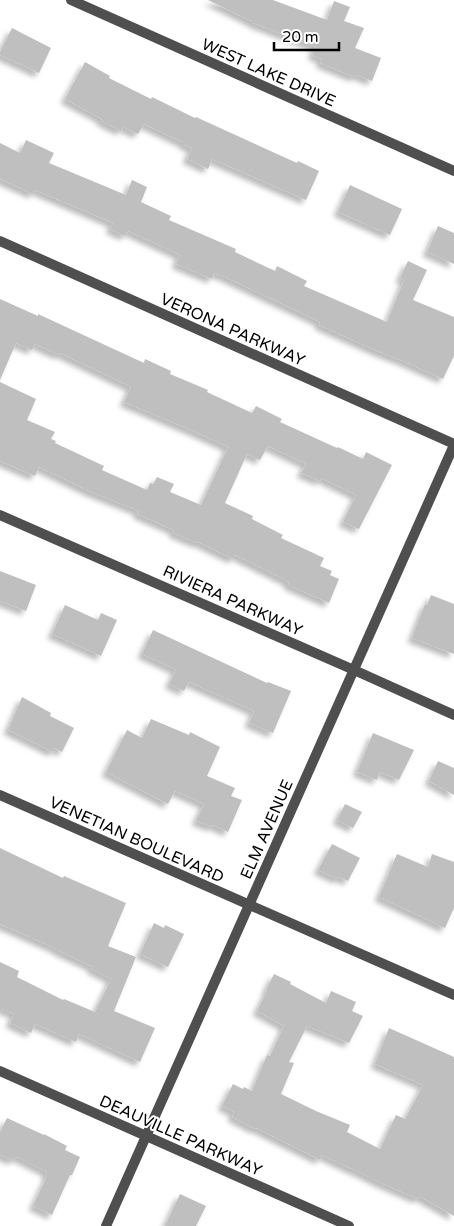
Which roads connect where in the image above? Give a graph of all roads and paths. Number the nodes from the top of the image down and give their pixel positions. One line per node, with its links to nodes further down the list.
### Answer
1 (72, 0): 2 (street, WEST LAKE DRIVE)
2 (454, 171)
3 (0, 241): 4 (street, VERONA PARKWAY)
4 (454, 444): 6 (street, ELM AVENUE)
5 (0, 515): 6 (street, RIVIERA PARKWAY)
6 (354, 670): 7 (street, RIVIERA PARKWAY); 9 (street, ELM AVENUE)
7 (454, 715)
8 (0, 795): 9 (street, VENETIAN BOULEVARD)
9 (249, 904): 10 (street, VENETIAN BOULEVARD); 12 (street, ELM AVENUE)
10 (454, 995)
11 (0, 1071): 12 (street, DEAUVILLE PARKWAY)
12 (146, 1136): 13 (street, ELM AVENUE); 14 (street, DEAUVILLE PARKWAY)
13 (106, 1226)
14 (349, 1226)

